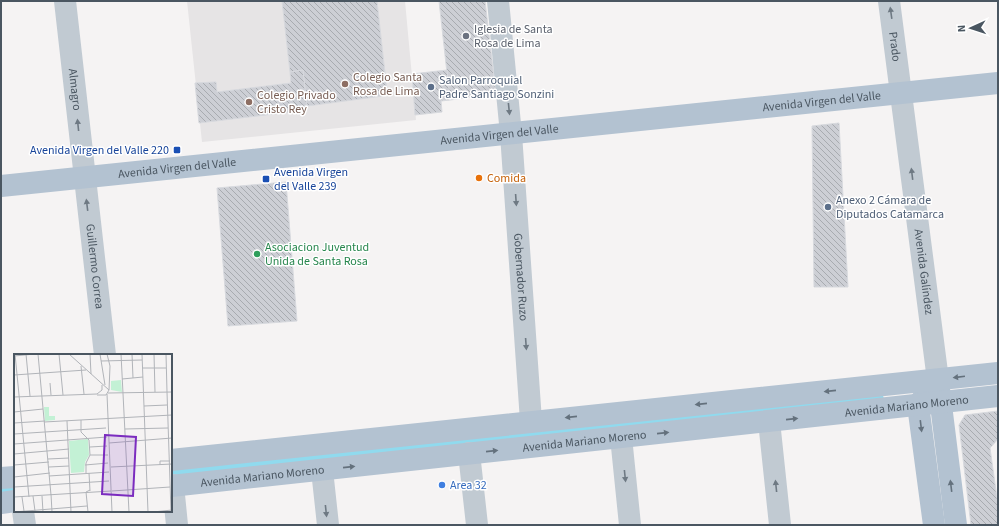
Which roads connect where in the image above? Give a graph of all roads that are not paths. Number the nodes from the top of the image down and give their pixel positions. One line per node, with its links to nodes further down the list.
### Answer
1 (65, 1): 7 (street, Almagro, one-way to 1)
2 (498, 1): 6 (street, Gobernador Ruzo, one-way to 6)
3 (889, 1): 5 (street, Prado, one-way to 3)
4 (998, 83): 5 (main road, Avenida Virgen del Valle)
5 (902, 93): 6 (main road, Avenida Virgen del Valle); 11 (street, Avenida Galíndez, one-way to 5)
6 (511, 134): 7 (main road, Avenida Virgen del Valle); 15 (street, Gobernador Ruzo, one-way to 15)
7 (84, 177): 8 (main road, Avenida Virgen del Valle); 9 (street, Guillermo Correa, one-way to 7)
8 (1, 186)
9 (105, 354)
10 (998, 373): 11 (main road, Avenida Mariano Moreno, one-way to 11)
11 (938, 380): 13 (main road, Avenida Galíndez); 14 (main road); 15 (main road, Avenida Mariano Moreno, one-way to 15)
12 (998, 396): 13 (main road, Avenida Mariano Moreno)
13 (941, 402): 14 (main road, Avenida Mariano Moreno); 34 (main road, Avenida Galíndez, one-way to 13)
14 (918, 405): 16 (main road, Avenida Mariano Moreno, one-way to 14); 33 (main road, one-way to 33)
15 (531, 421): 19 (main road, Avenida Mariano Moreno)
16 (769, 421): 17 (main road, Avenida Mariano Moreno, one-way to 16); 32 (street, one-way to 16)
17 (620, 437): 18 (main road, Avenida Mariano Moreno, one-way to 17); 31 (street, one-way to 31)
18 (469, 453): 20 (main road, Avenida Mariano Moreno, one-way to 18); 30 (street)
19 (172, 460)
20 (322, 470): 23 (main road, Avenida Mariano Moreno); 29 (street, one-way to 29)
21 (14, 477): 22 (main road)
22 (1, 478)
23 (172, 486): 28 (street)
24 (14, 501): 25 (main road)
25 (1, 503)
26 (23, 512): 27 (street)
27 (25, 525)
28 (177, 525)
29 (328, 525)
30 (477, 525)
31 (630, 525)
32 (780, 525)
33 (934, 525)
34 (956, 525)

